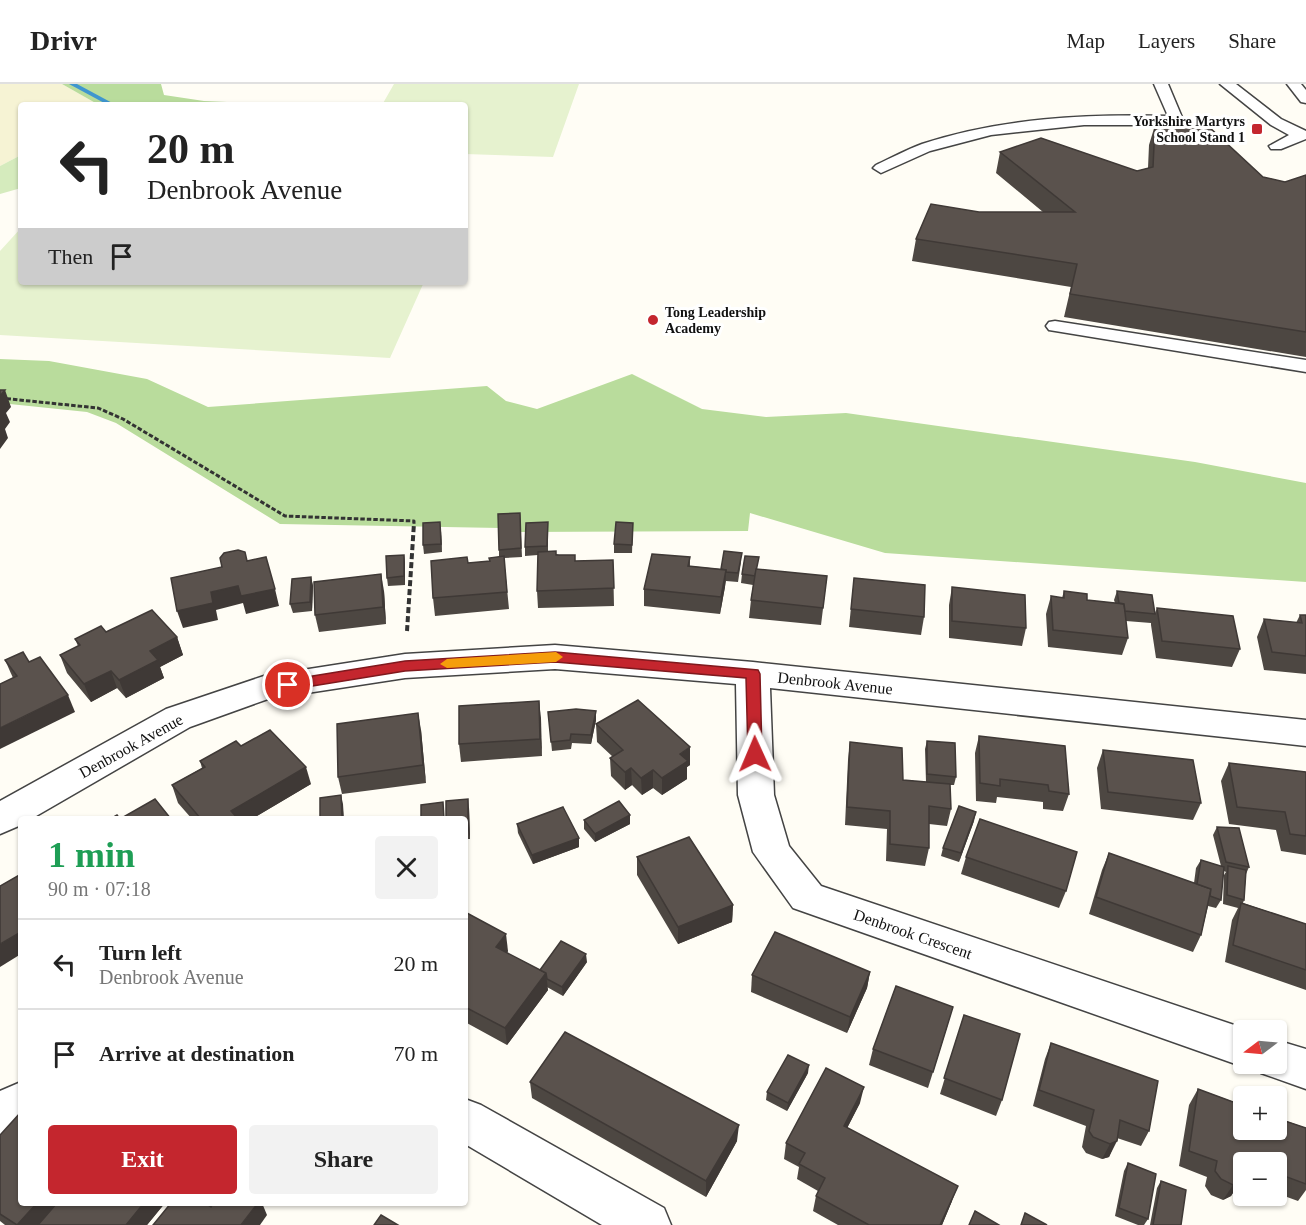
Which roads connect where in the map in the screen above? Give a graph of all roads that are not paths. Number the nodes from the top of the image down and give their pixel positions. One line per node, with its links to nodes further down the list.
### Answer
1 (1161, 84): 5 (lane)
2 (1227, 84): 6 (lane)
3 (1294, 84): 4 (lane)
4 (1306, 99)
5 (1177, 121): 7 (lane); 9 (lane)
6 (1303, 135): 8 (lane)
7 (1185, 142)
8 (1276, 146)
9 (881, 168)
10 (1055, 326): 11 (lane)
11 (1306, 366)
12 (753, 674): 13 (street, Denbrook Avenue); 14 (street, Denbrook Avenue); 15 (street, Denbrook Crescent)
13 (1306, 733)
14 (0, 819)
15 (1233, 1044)
16 (1287, 1063): 17 (street)
17 (1306, 1069)
18 (18, 1105): 19 (street)
19 (0, 1115)
20 (468, 1121): 21 (street)
21 (647, 1225)

